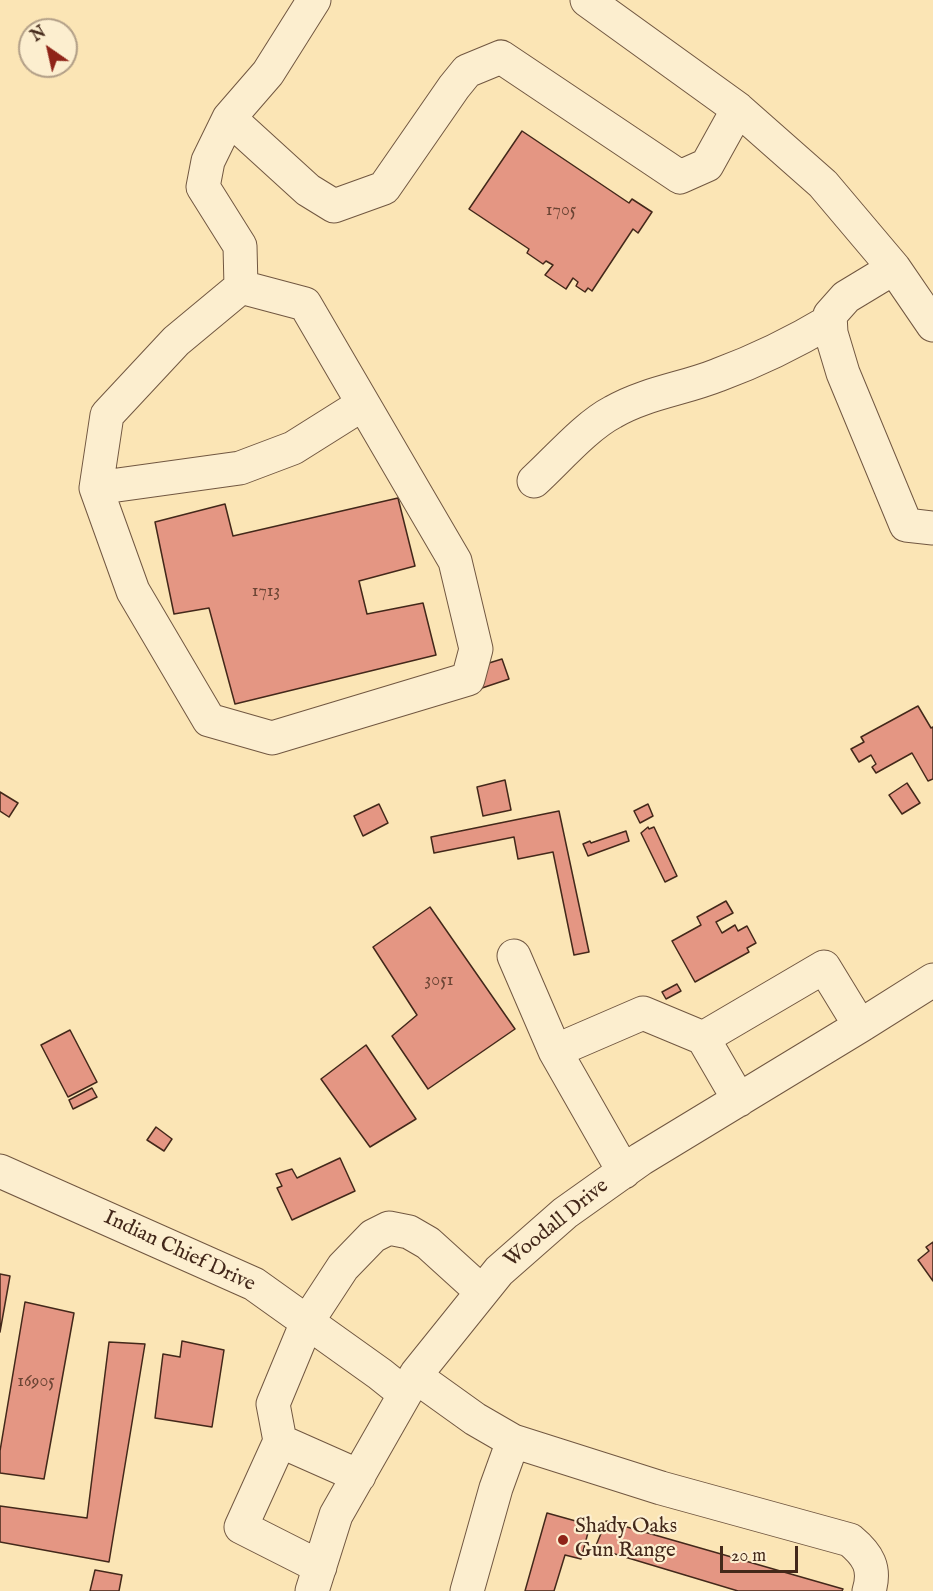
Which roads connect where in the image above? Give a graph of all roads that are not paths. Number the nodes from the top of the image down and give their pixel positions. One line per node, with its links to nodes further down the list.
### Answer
1 (314, 0): 4 (street)
2 (587, 0): 3 (street)
3 (738, 109): 4 (street); 5 (street)
4 (229, 118): 6 (street)
5 (894, 268): 7 (street); 8 (street)
6 (241, 287): 9 (street); 11 (street)
7 (830, 321): 10 (street); 12 (street)
8 (933, 325)
9 (363, 404): 11 (street); 11 (street)
10 (534, 482)
11 (96, 488)
12 (933, 528)
13 (514, 956): 17 (street)
14 (933, 980): 15 (street, Woodall Drive)
15 (860, 1026): 16 (street); 18 (street, Woodall Drive)
16 (703, 1038): 17 (street); 18 (street)
17 (555, 1051): 20 (street)
18 (739, 1100): 20 (street, Woodall Drive)
19 (0, 1171): 22 (street, Indian Chief Drive)
20 (624, 1172): 21 (street, Woodall Drive)
21 (482, 1292): 22 (street); 23 (street, Woodall Drive)
22 (308, 1322): 23 (street, Indian Chief Drive); 24 (street)
23 (410, 1385): 25 (street, Indian Chief Drive); 26 (street, Woodall Drive)
24 (280, 1441): 26 (street); 27 (street)
25 (513, 1441): 28 (street); 29 (street, Indian Chief Drive)
26 (359, 1476): 27 (street, Woodall Drive)
27 (316, 1579)
28 (467, 1591)
29 (869, 1591)

